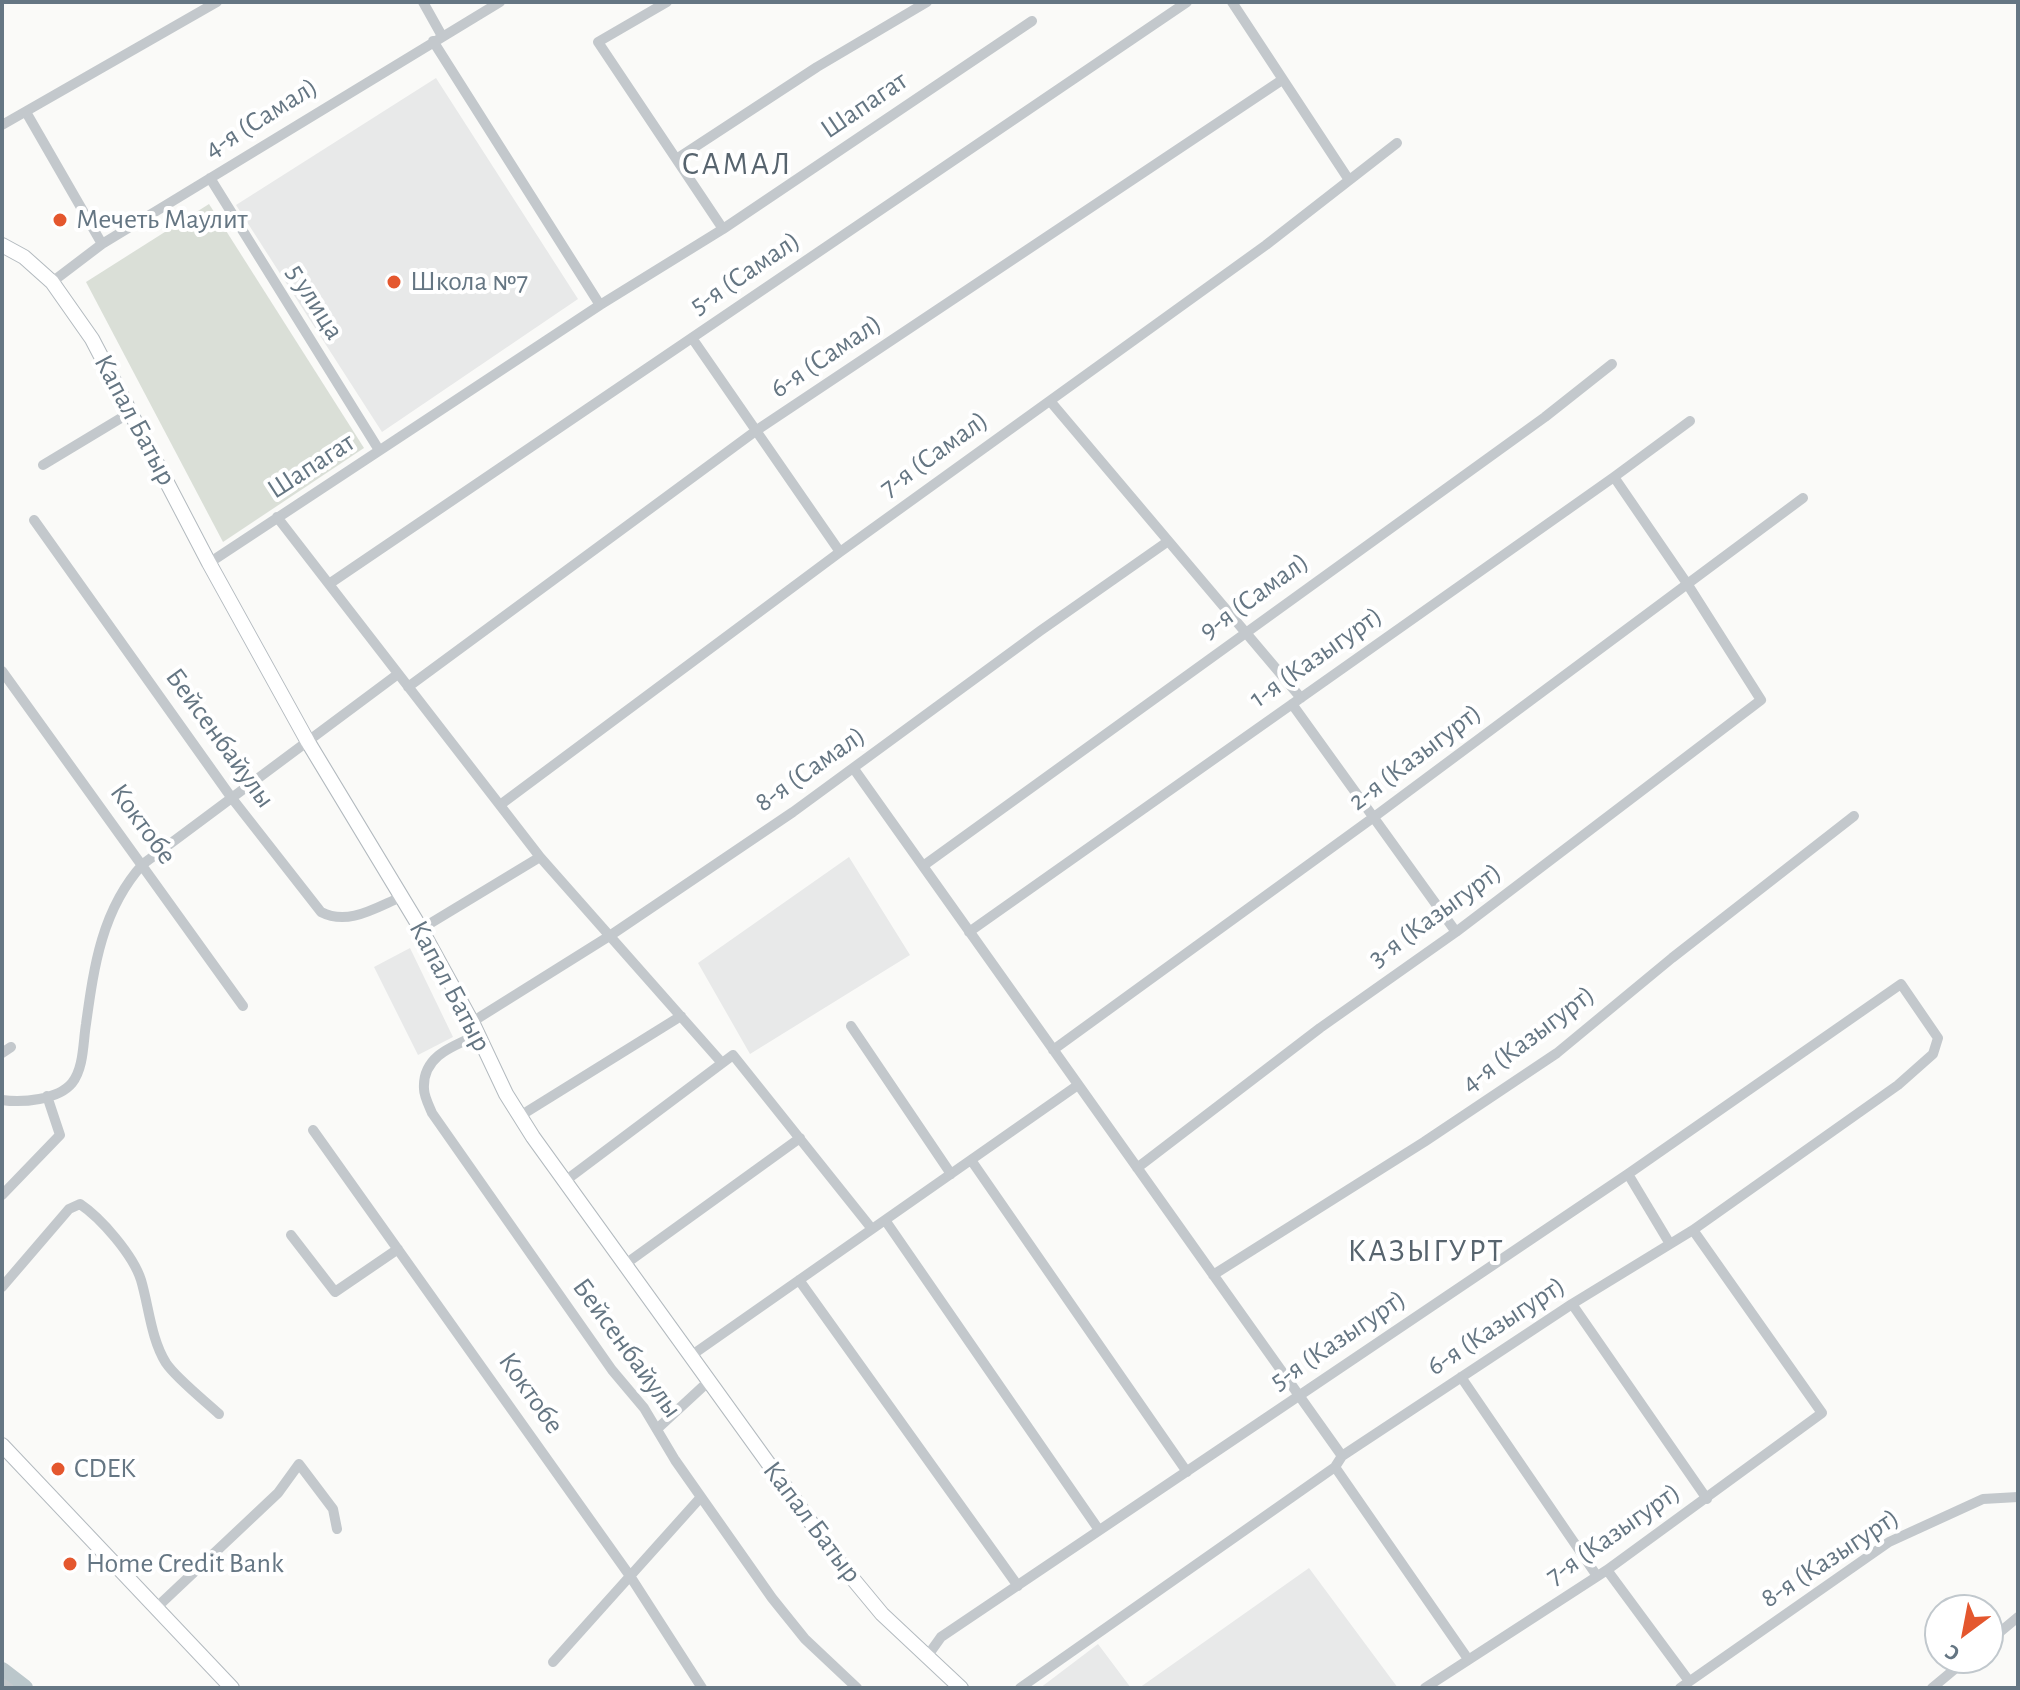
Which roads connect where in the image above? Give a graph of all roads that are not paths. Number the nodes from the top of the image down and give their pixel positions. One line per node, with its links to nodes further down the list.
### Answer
1 (217, 2): 11 (street)
2 (423, 2): 9 (street)
3 (500, 2): 9 (street, 4-я (Самал))
4 (667, 2): 14 (street)
5 (927, 2): 14 (street)
6 (1187, 2): 22 (street, 5-я (Самал))
7 (1232, 2): 10 (street)
8 (1032, 21): 17 (street, Шапагат)
9 (438, 39): 15 (street, 4-я (Самал)); 21 (street)
10 (1282, 80): 16 (street); 27 (street, 6-я (Самал))
11 (26, 112): 12 (street); 18 (street)
12 (2, 125)
13 (1397, 143): 16 (street, 7-я (Самал))
14 (678, 158): 17 (street)
15 (210, 178): 18 (street, 4-я (Самал)); 28 (street, 5 улица)
16 (1349, 180): 24 (street, 7-я (Самал))
17 (723, 229): 21 (street, Шапагат)
18 (102, 244): 20 (street, 4-я (Самал))
19 (2, 245): 20 (main road, Капал Батыр)
20 (52, 282): 25 (main road, Капал Батыр)
21 (600, 305): 28 (street, Шапагат)
22 (692, 338): 27 (street); 37 (street, 5-я (Самал))
23 (1612, 364): 39 (street, 9-я (Самал))
24 (1050, 401): 34 (street); 35 (street, 7-я (Самал))
25 (131, 412): 29 (street); 36 (main road, Капал Батыр)
26 (1690, 421): 30 (street, 1-я (Казыгурт))
27 (757, 430): 35 (street); 42 (street, 6-я (Самал))
28 (379, 450): 32 (street, Шапагат)
29 (43, 465)
30 (1614, 477): 38 (street); 43 (street, 1-я (Казыгурт))
31 (1803, 498): 38 (street, 2-я (Казыгурт))
32 (277, 517): 36 (street, Шапагат); 37 (street)
33 (34, 520): 46 (street, Бейсенбайулы)
34 (1167, 542): 39 (street); 45 (street, 8-я (Самал))
35 (840, 552): 47 (street, 7-я (Самал))
36 (209, 563): 44 (main road, Капал Батыр)
37 (329, 584): 41 (street)
38 (1688, 585): 49 (street, 2-я (Казыгурт)); 56 (street, 3-я (Казыгурт))
39 (1245, 632): 43 (street); 52 (street, 9-я (Самал))
40 (2, 671): 51 (street, Коктобе)
41 (398, 674): 42 (street); 44 (street)
42 (408, 687): 47 (street)
43 (1296, 701): 49 (street); 55 (street, 1-я (Казыгурт))
44 (308, 742): 46 (street); 53 (main road, Капал Батыр)
45 (854, 769): 52 (street); 57 (street, 8-я (Самал))
46 (231, 797): 51 (street); 53 (street, Бейсенбайулы)
47 (500, 805): 50 (street)
48 (1854, 816): 84 (street, 4-я (Казыгурт))
49 (1374, 817): 56 (street); 63 (street, 2-я (Казыгурт))
50 (540, 857): 54 (street); 57 (street)
51 (143, 864): 59 (street, Коктобе); 66 (street)
52 (923, 866): 55 (street)
53 (401, 897): 54 (main road, Капал Батыр)
54 (421, 929): 62 (main road, Капал Батыр)
55 (969, 932): 63 (street)
56 (1456, 932): 72 (street, 3-я (Казыгурт))
57 (611, 935): 60 (street); 62 (street, 8-я (Самал))
58 (1901, 984): 74 (street, 5-я (Казыгурт)); 79 (street, 6-я (Казыгурт))
59 (243, 1006)
60 (681, 1016): 64 (street); 68 (street)
61 (851, 1026): 73 (street)
62 (475, 1029): 68 (main road, Капал Батыр); 93 (street, Бейсенбайулы)
63 (1053, 1050): 65 (street)
64 (722, 1063): 70 (street); 75 (street)
65 (1078, 1085): 71 (street); 72 (street)
66 (47, 1096): 67 (street); 76 (street)
67 (2, 1100)
68 (520, 1116): 75 (main road, Капал Батыр)
69 (313, 1130): 82 (street, Коктобе)
70 (800, 1138): 78 (street); 83 (street)
71 (971, 1160): 73 (street); 97 (street)
72 (1137, 1168): 84 (street)
73 (951, 1174): 77 (street)
74 (1628, 1174): 81 (street); 91 (street, 5-я (Казыгурт))
75 (565, 1181): 83 (main road, Капал Батыр)
76 (2, 1195)
77 (885, 1220): 78 (street); 102 (street)
78 (872, 1229): 85 (street)
79 (1693, 1230): 81 (street, 6-я (Казыгурт)); 100 (street, 7-я (Казыгурт))
80 (291, 1235): 82 (street)
81 (1670, 1244): 87 (street, 6-я (Казыгурт))
82 (398, 1249): 104 (street, Коктобе)
83 (624, 1265): 88 (main road, Капал Батыр)
84 (1213, 1275): 91 (street)
85 (799, 1280): 88 (street); 106 (street)
86 (2, 1287): 92 (street)
87 (1572, 1304): 89 (street, 6-я (Казыгурт)); 100 (street)
88 (692, 1355): 90 (main road, Капал Батыр)
89 (1461, 1377): 95 (street, 6-я (Казыгурт)); 105 (street)
90 (710, 1380): 93 (street); 108 (main road, Капал Батыр)
91 (1298, 1395): 95 (street); 97 (street, 5-я (Казыгурт))
92 (219, 1414)
93 (657, 1429): 98 (street, Бейсенбайулы)
94 (2, 1445): 107 (main road)
95 (1342, 1456): 96 (street, 6-я (Казыгурт))
96 (1335, 1467): 109 (street); 117 (street, 6-я (Казыгурт))
97 (1187, 1472): 102 (street, 5-я (Казыгурт))
98 (701, 1497): 104 (street); 115 (street, Бейсенбайулы)
99 (2018, 1497): 112 (street, 8-я (Казыгурт))
100 (1707, 1499): 103 (street, 7-я (Казыгурт))
101 (337, 1529): 107 (street)
102 (1099, 1530): 106 (street, 5-я (Казыгурт))
103 (1607, 1570): 105 (street, 7-я (Казыгурт)); 112 (street)
104 (630, 1576): 110 (street); 114 (street, Коктобе)
105 (1597, 1576): 109 (street, 7-я (Казыгурт))
106 (1018, 1586): 108 (street, 5-я (Казыгурт))
107 (156, 1608): 113 (main road)
108 (926, 1658): 116 (main road, Капал Батыр)
109 (1468, 1659): 118 (street, 7-я (Казыгурт))
110 (553, 1662)
111 (1949, 1674): 119 (street)
112 (1684, 1685)
113 (232, 1688)
114 (702, 1688)
115 (857, 1688)
116 (961, 1688)
117 (1020, 1688)
118 (1425, 1688)
119 (1932, 1688)

